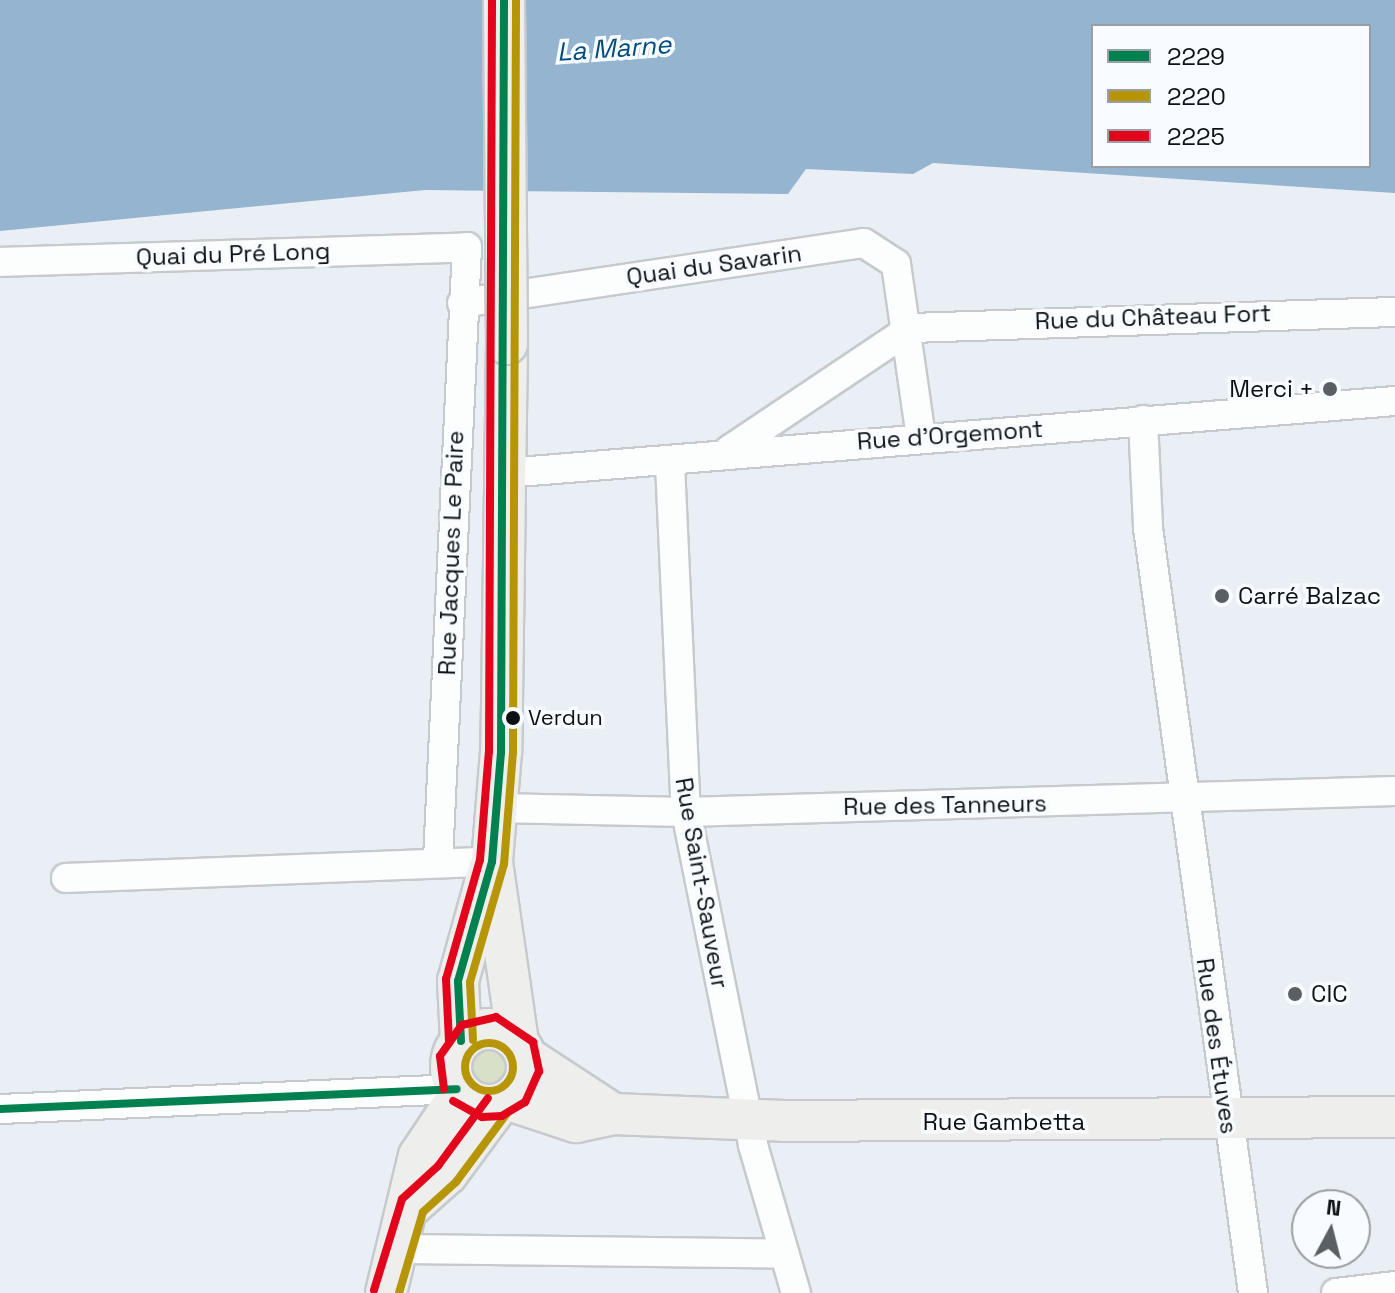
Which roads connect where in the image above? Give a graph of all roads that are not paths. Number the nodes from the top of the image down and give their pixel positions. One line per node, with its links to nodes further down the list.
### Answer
1 (504, 0): 12 (main road, bridge)
2 (467, 247): 3 (street, Quai du Pré Long); 4 (street, Rue Jacques Le Paire)
3 (0, 262)
4 (462, 303): 6 (street, Quai du Savarin); 17 (street, Rue Jacques Le Paire)
5 (1395, 312): 6 (street, Rue du Château Fort)
6 (911, 328): 9 (street, Quai du Savarin); 10 (street)
7 (1395, 401): 8 (street, Rue d'Orgemont)
8 (1143, 420): 9 (street, Rue d'Orgemont); 14 (street, Rue des Étuves)
9 (921, 438): 10 (street, Rue d'Orgemont)
10 (727, 451): 11 (street, Rue d'Orgemont)
11 (670, 464): 12 (street, Rue d'Orgemont); 16 (street, Rue Saint-Sauveur)
12 (506, 473): 15 (main road)
13 (1395, 791): 14 (street, Rue des Tanneurs)
14 (1184, 799): 16 (street, Rue des Tanneurs); 27 (street, Rue des Étuves)
15 (495, 808): 16 (street, Rue des Tanneurs); 18 (main road)
16 (686, 812): 28 (street, Rue Saint-Sauveur)
17 (438, 859): 18 (street); 19 (street)
18 (492, 862): 20 (main road); 21 (main road)
19 (66, 878)
20 (461, 1041): 21 (main road); 22 (main road)
21 (522, 1050): 23 (main road); 25 (main road)
22 (459, 1091): 23 (main road); 24 (street); 29 (main road)
23 (503, 1102): 25 (main road, Rue Gambetta); 29 (main road)
24 (0, 1109)
25 (613, 1114): 28 (main road, Rue Gambetta)
26 (1395, 1117): 27 (main road, Rue Gambetta)
27 (1226, 1119): 28 (main road, Rue Gambetta); 35 (street, Rue des Étuves)
28 (748, 1120): 31 (street, Rue Saint-Sauveur)
29 (412, 1205): 30 (main road)
30 (398, 1249): 31 (street); 33 (main road)
31 (781, 1254): 34 (street, Rue Saint-Sauveur)
32 (1395, 1286): 36 (street)
33 (386, 1293)
34 (796, 1293)
35 (1253, 1293)
36 (1336, 1293)

